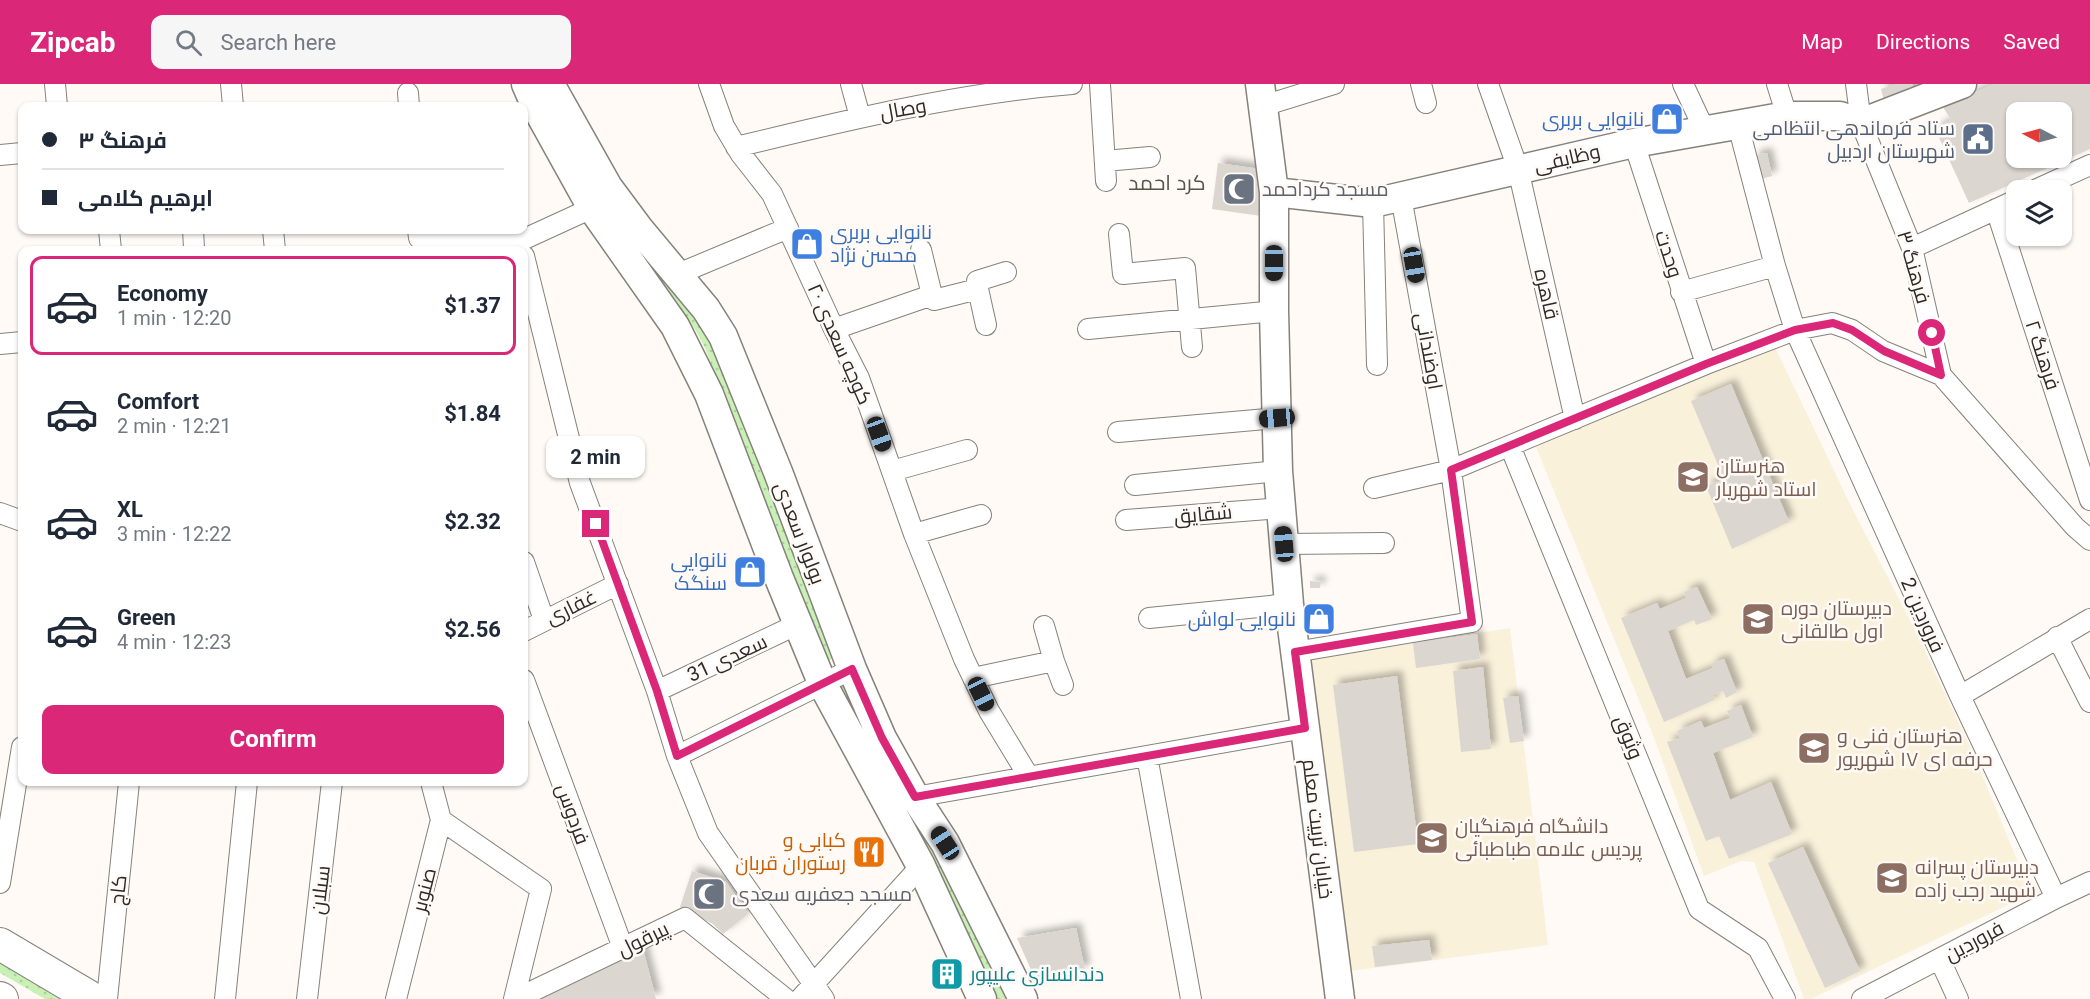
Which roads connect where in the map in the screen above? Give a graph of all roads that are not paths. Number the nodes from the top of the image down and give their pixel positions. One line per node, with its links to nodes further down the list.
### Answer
1 (55, 84): 16 (street)
2 (231, 84): 17 (street)
3 (710, 84): 24 (street, کوچه سعدی ۲۰)
4 (851, 84): 19 (street)
5 (1072, 84): 13 (street, وصال)
6 (1101, 84): 28 (street)
7 (1334, 84): 14 (street)
8 (1488, 84): 30 (street, قاهره)
9 (1683, 84): 22 (street)
10 (1778, 84): 18 (street)
11 (1856, 84): 20 (street, فرهنگ ۳)
12 (1962, 84): 20 (main road)
13 (1025, 86): 19 (street, وصال)
14 (1261, 95): 33 (main road, خیابان تربیت معلم)
15 (539, 97): 37 (main road, بولوار سعدی); 49 (main road, بولوار سعدی)
16 (57, 102)
17 (233, 102)
18 (1787, 116): 20 (main road, وظایفی); 21 (main road, وظایفی)
19 (860, 117): 24 (street, وصال)
20 (1861, 123): 44 (street, فرهنگ ۳)
21 (1738, 125): 22 (main road, وظایفی); 46 (street, فروردین 2)
22 (1705, 131): 23 (main road, وظایفی)
23 (1634, 143): 30 (main road, وظایفی); 51 (street, وحدت)
24 (736, 147): 39 (street, کوچه سعدی ۲۰)
25 (18, 153): 26 (street)
26 (0, 155)
27 (1150, 158): 28 (street)
28 (1105, 161): 32 (street)
29 (2090, 165): 31 (street)
30 (1518, 169): 34 (main road, وظایفی); 66 (street, قاهره)
31 (2057, 180)
32 (1106, 181)
33 (1274, 192): 35 (main road, وظایفی); 53 (main road, خیابان تربیت معلم)
34 (1401, 197): 35 (main road, وظایفی); 70 (street, اوضندانی)
35 (1373, 202): 63 (street)
36 (2006, 204): 38 (street)
37 (591, 208): 43 (street); 91 (main road, بولوار سعدی)
38 (1996, 209): 44 (street); 75 (street, فرهنگ ۲)
39 (788, 228): 49 (street); 56 (street, کوچه سعدی ۲۰)
40 (418, 234): 42 (street)
41 (1119, 234): 54 (street)
42 (494, 246)
43 (527, 246)
44 (1912, 248): 64 (street, فرهنگ ۳)
45 (921, 250): 52 (street)
46 (1775, 266): 51 (street); 58 (street, فروردین 2)
47 (1006, 272): 50 (street)
48 (528, 273): 86 (street)
49 (678, 274): 97 (main road, بولوار سعدی)
50 (978, 290): 52 (street); 55 (street)
51 (1682, 292): 62 (street, وحدت)
52 (932, 295): 56 (street)
53 (1274, 311): 54 (street); 65 (main road, خیابان تربیت معلم)
54 (1190, 319): 57 (street); 61 (street)
55 (986, 325)
56 (834, 329): 71 (street, کوچه سعدی ۲۰)
57 (1088, 329)
58 (1795, 330): 62 (street); 64 (street); 103 (street, فروردین 2)
59 (18, 342): 60 (street)
60 (0, 344)
61 (1192, 347)
62 (1706, 364): 66 (street)
63 (1377, 365)
64 (1941, 375): 82 (street, فرهنگ ۳)
65 (1277, 418): 67 (street); 72 (main road, خیابان تربیت معلم)
66 (1575, 418): 68 (street)
67 (1118, 432)
68 (1510, 446): 70 (street); 136 (street, وثوق)
69 (967, 450): 71 (street)
70 (1451, 470): 74 (street); 95 (street, اوضندانی)
71 (892, 471): 81 (street, کوچه سعدی ۲۰)
72 (1278, 471): 73 (street); 76 (main road, خیابان تربیت معلم)
73 (1135, 485)
74 (1374, 488)
75 (2090, 501)
76 (1281, 508): 80 (street, شقایق); 84 (main road, خیابان تربیت معلم)
77 (0, 513): 79 (street)
78 (981, 515): 81 (street)
79 (18, 520)
80 (1126, 520)
81 (914, 534): 98 (street, کوچه سعدی ۲۰)
82 (2090, 540)
83 (1384, 543): 84 (street)
84 (1284, 544): 87 (main road, خیابان تربیت معلم)
85 (528, 574): 90 (street)
86 (618, 584): 90 (street, غفاری); 102 (street)
87 (1289, 604): 88 (street); 95 (main road, خیابان تربیت معلم)
88 (1149, 618)
89 (2090, 619): 94 (street)
90 (544, 620): 93 (street, غفاری)
91 (798, 624): 99 (main road, بولوار سعدی); 102 (street, سعدی 31)
92 (1044, 626): 96 (street)
93 (528, 629)
94 (2057, 637): 103 (street); 104 (street)
95 (1295, 652): 105 (main road, خیابان تربیت معلم)
96 (1054, 661): 98 (street); 100 (street)
97 (852, 669): 99 (street); 114 (main road, بولوار سعدی)
98 (973, 678): 109 (street, کوچه سعدی ۲۰)
99 (822, 685): 106 (street); 116 (main road, بولوار سعدی)
100 (1063, 686)
101 (528, 691): 121 (street, فردوس)
102 (657, 691): 106 (street)
103 (1960, 696): 119 (street, فروردین 2)
104 (2090, 702)
105 (1305, 728): 107 (street); 135 (main road, خیابان تربیت معلم)
106 (677, 756): 123 (street)
107 (1147, 756): 109 (street); 134 (street)
108 (18, 772): 117 (street)
109 (1029, 777): 114 (street)
110 (129, 786): 125 (street, کاج)
111 (247, 786): 126 (street)
112 (332, 786): 127 (street, سبلان)
113 (432, 786): 115 (street, صنوبر)
114 (915, 797): 133 (main road, بولوار سعدی)
115 (441, 820): 128 (street, صنوبر); 129 (street)
116 (921, 866): 123 (street); 132 (main road, بولوار سعدی)
117 (0, 884)
118 (2089, 887): 119 (street, فروردین)
119 (2056, 897): 122 (street, فروردین)
120 (0, 944): 124 (main road)
121 (623, 948): 129 (street, پیرقول); 130 (street, پیرقول)
122 (1940, 960): 137 (street, فروردین); 138 (street)
123 (819, 992): 131 (street)
124 (93, 999)
125 (107, 999)
126 (225, 999)
127 (307, 999)
128 (396, 999)
129 (515, 999)
130 (786, 999)
131 (800, 999)
132 (982, 999)
133 (1023, 999)
134 (1191, 999)
135 (1340, 999)
136 (1785, 999)
137 (1862, 999)
138 (1958, 999)

